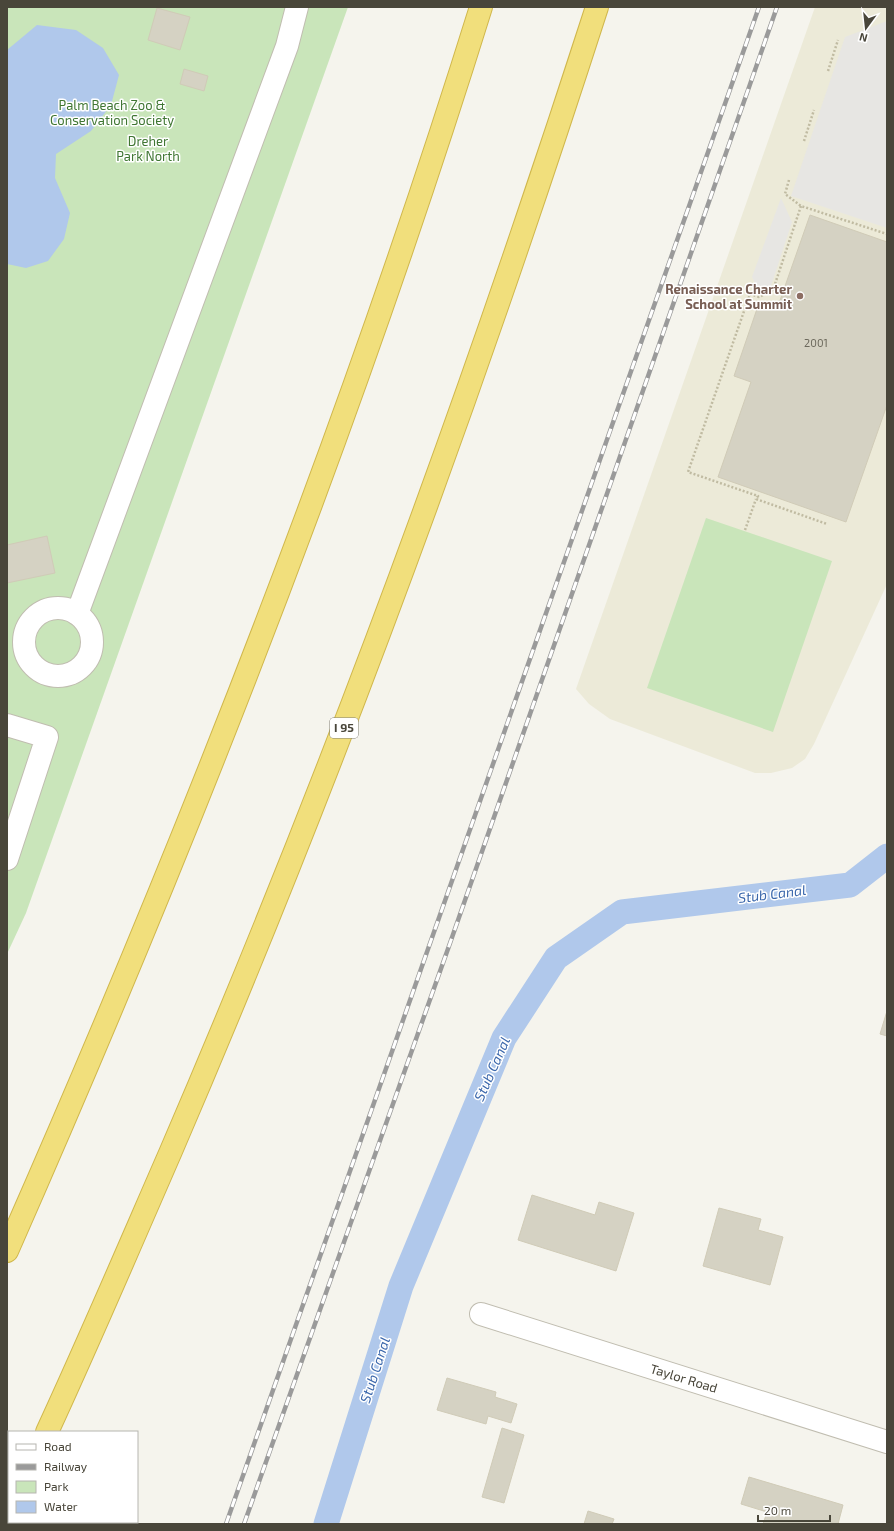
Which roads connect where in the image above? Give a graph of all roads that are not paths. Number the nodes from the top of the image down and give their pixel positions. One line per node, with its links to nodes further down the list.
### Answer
1 (297, 7): 4 (street)
2 (481, 7): 7 (highway)
3 (597, 7): 9 (highway, I 95)
4 (77, 614)
5 (7, 725): 6 (street)
6 (7, 859)
7 (7, 1251)
8 (481, 1314): 10 (street, Taylor Road)
9 (47, 1431)
10 (887, 1442)

